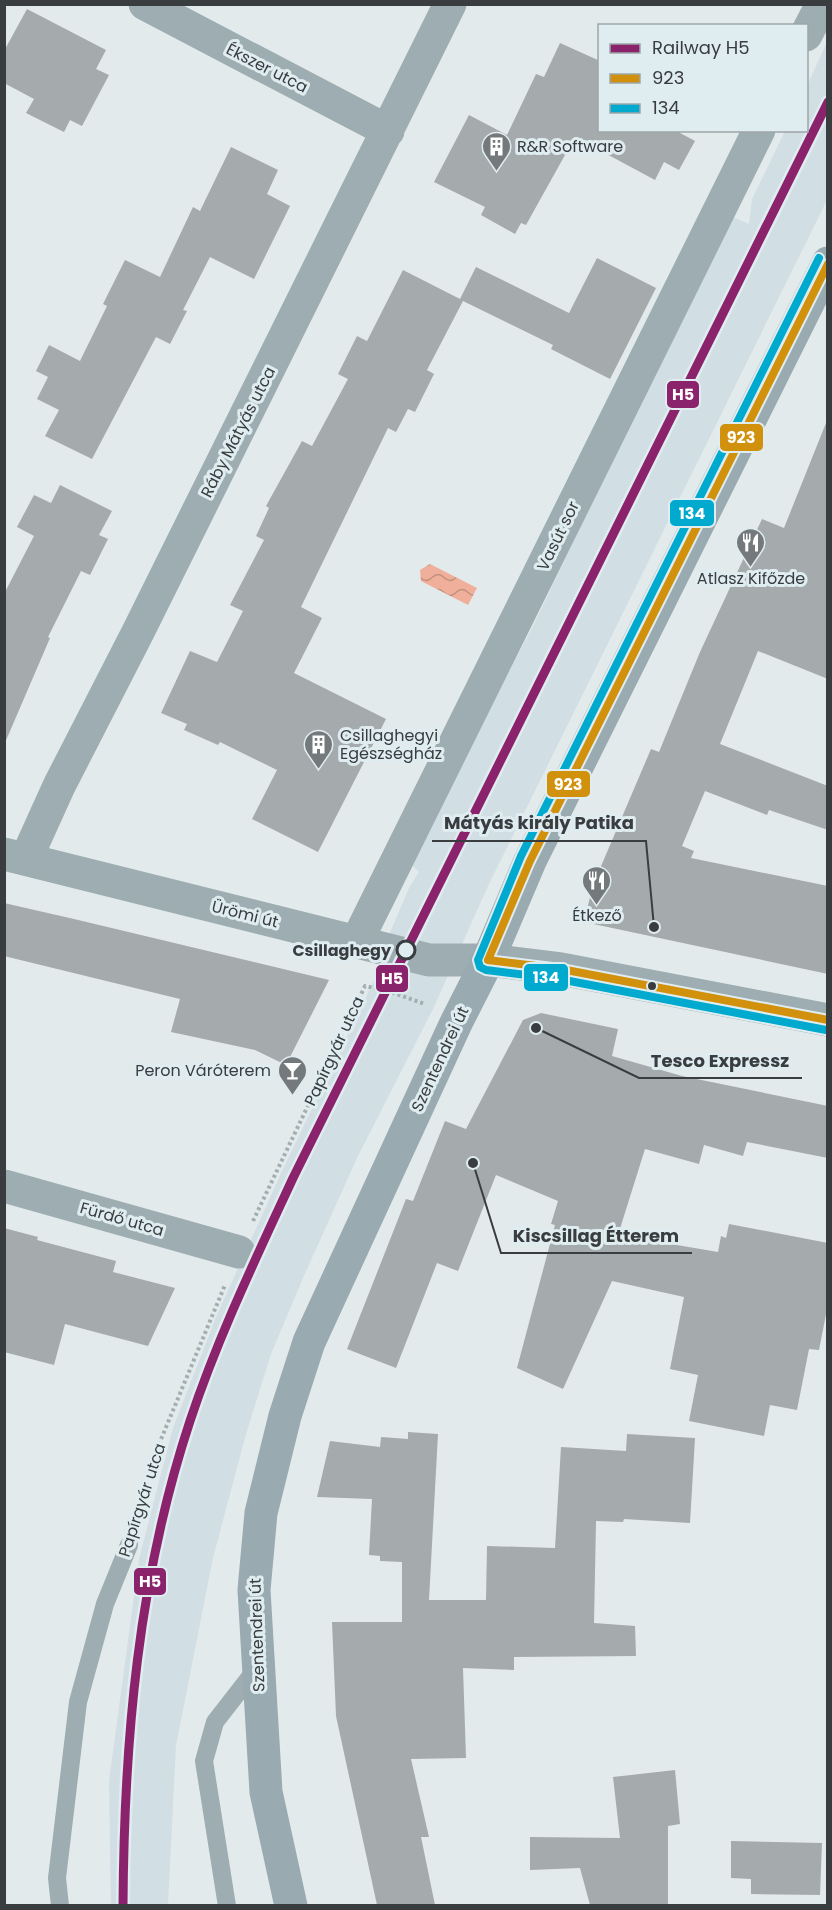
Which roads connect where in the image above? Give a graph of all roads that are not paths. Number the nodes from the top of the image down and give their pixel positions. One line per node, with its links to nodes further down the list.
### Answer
1 (145, 4): 5 (street, Ékszer utca)
2 (450, 4): 5 (street, Ráby Mátyás utca)
3 (822, 4): 4 (street)
4 (808, 33)
5 (388, 131): 8 (street, Ráby Mátyás utca)
6 (758, 132): 9 (street, Vasút sor)
7 (828, 263): 10 (main road, Szentendrei út)
8 (15, 856): 9 (street, Ürömi út)
9 (357, 941): 10 (street, Ürömi út)
10 (488, 960): 11 (street, Ürömi út); 15 (main road, Szentendrei út)
11 (828, 1020)
12 (4, 1186): 13 (street, Fürdő utca)
13 (239, 1252)
14 (129, 1545): 16 (lane, Papírgyár utca)
15 (257, 1668): 19 (lane); 20 (main road, Szentendrei út)
16 (57, 1878): 17 (lane); 18 (lane, Papírgyár utca)
17 (48, 1905)
18 (60, 1905)
19 (227, 1905)
20 (291, 1905)

